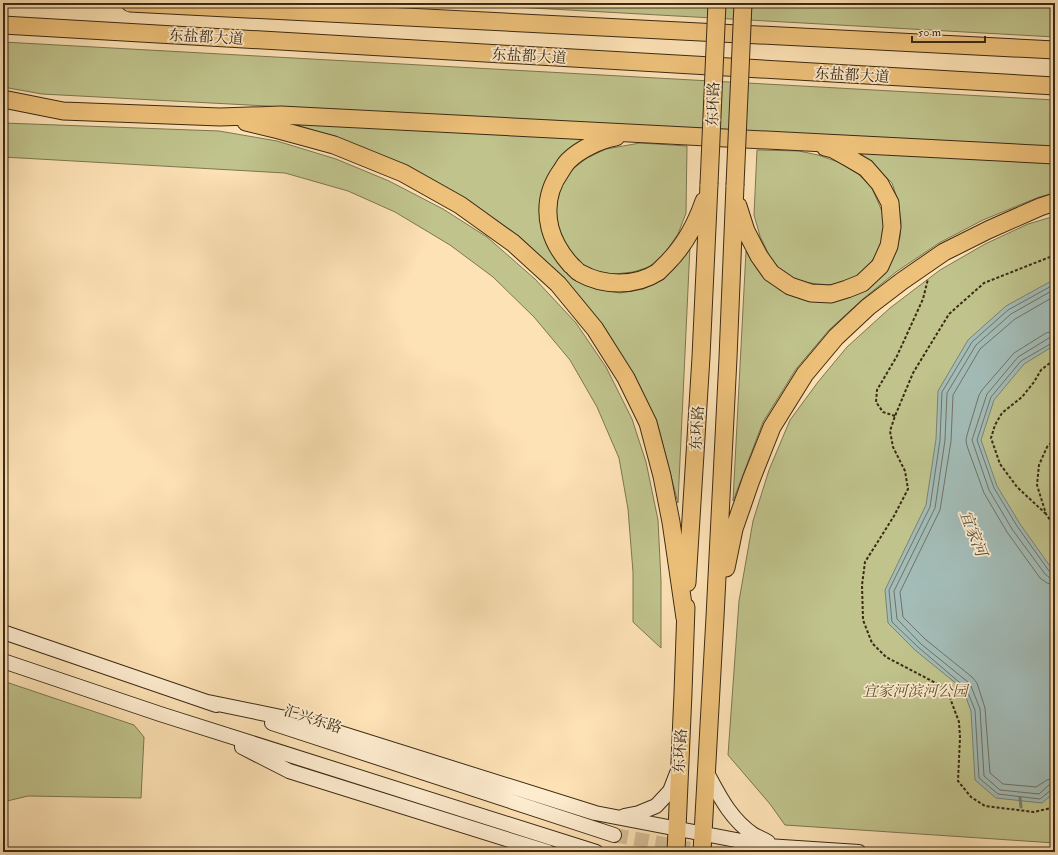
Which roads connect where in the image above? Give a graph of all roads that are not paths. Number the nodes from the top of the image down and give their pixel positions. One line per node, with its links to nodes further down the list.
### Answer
1 (130, 3): 5 (highway, 东盐都大道)
2 (717, 3): 14 (highway, 东环路, bridge)
3 (744, 3): 15 (highway, 东环路, bridge)
4 (3, 25): 6 (highway, 东盐都大道)
5 (1055, 50)
6 (1055, 86)
7 (3, 99): 9 (highway)
8 (3, 111): 9 (highway)
9 (64, 111): 10 (highway)
10 (220, 117): 11 (highway); 20 (highway)
11 (637, 134): 12 (highway); 14 (highway)
12 (812, 142): 13 (highway); 15 (highway)
13 (1055, 155)
14 (709, 184): 17 (highway, 东环路)
15 (734, 185): 18 (highway, 东环路)
16 (1055, 202): 19 (highway)
17 (701, 357): 18 (highway); 20 (highway, 东环路)
18 (728, 358): 19 (highway, 东环路)
19 (715, 617): 26 (highway, 东环路)
20 (685, 618): 25 (highway, 东环路)
21 (3, 632): 23 (main road, 汇兴东路)
22 (3, 661): 24 (main road)
23 (208, 702): 27 (main road); 30 (main road, 汇兴东路)
24 (198, 726): 32 (main road); 33 (main road)
25 (680, 767): 27 (main road); 28 (highway, 东环路)
26 (706, 771): 29 (highway, 东环路); 31 (main road)
27 (617, 817): 28 (main road)
28 (676, 828): 29 (main road); 34 (highway, 东环路)
29 (703, 834): 31 (main road); 35 (highway, 东环路)
30 (614, 835)
31 (777, 846): 36 (main road)
32 (548, 852)
33 (596, 852)
34 (676, 852)
35 (702, 852)
36 (859, 852)

